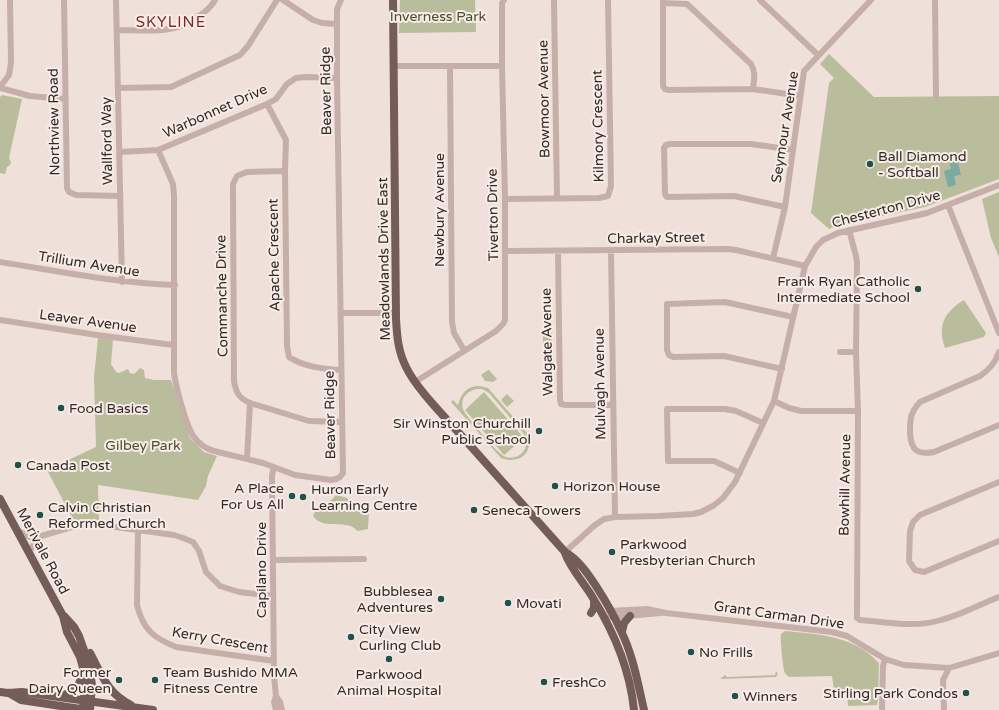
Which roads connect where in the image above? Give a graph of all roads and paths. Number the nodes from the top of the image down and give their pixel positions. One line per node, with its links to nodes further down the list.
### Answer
1 (10, 0): 23 (street)
2 (64, 0): 28 (street, Northview Road)
3 (116, 0): 17 (street, Wallford Way)
4 (215, 0): 17 (street)
5 (277, 0): 24 (street)
6 (283, 0): 16 (street)
7 (341, 0): 16 (street, Beaver Ridge)
8 (393, 0): 19 (main road, Meadowlands Drive East)
9 (504, 0): 21 (street, Tiverton Drive)
10 (554, 0): 36 (street, Bowmoor Avenue)
11 (608, 0): 36 (street, Kilmory Crescent)
12 (760, 0): 18 (street)
13 (871, 0): 18 (street, Seymour Avenue)
14 (935, 0): 27 (street)
15 (663, 1): 25 (street); 25 (street)
16 (337, 24): 22 (street, Beaver Ridge)
17 (117, 30): 24 (street, Wallford Way)
18 (818, 55): 26 (street, Seymour Avenue)
19 (394, 66): 20 (street); 50 (main road, Meadowlands Drive East)
20 (450, 66): 21 (street); 55 (street, Newbury Avenue)
21 (502, 66): 37 (street, Tiverton Drive)
22 (337, 78): 29 (street, Warbonnet Drive); 49 (street, Beaver Ridge)
23 (0, 88): 28 (street)
24 (118, 88): 32 (street, Wallford Way)
25 (753, 89): 26 (street)
26 (800, 96): 31 (street, Seymour Avenue)
27 (936, 97)
28 (65, 99): 35 (street, Northview Road)
29 (267, 104): 30 (street, Warbonnet Drive); 33 (street, Apache Crescent)
30 (158, 150): 32 (street, Warbonnet Drive); 48 (street, Beaver Ridge)
31 (793, 150): 39 (street, Seymour Avenue); 39 (street)
32 (120, 152): 35 (street, Wallford Way)
33 (285, 171): 60 (street, Apache Crescent); 63 (street, Commanche Drive)
34 (999, 185): 38 (street, Chesterton Drive)
35 (120, 196): 47 (street, Wallford Way)
36 (557, 198): 37 (street, Kilmory Crescent)
37 (505, 199): 41 (street, Tiverton Drive)
38 (948, 205): 40 (street, Chesterton Drive); 53 (street)
39 (785, 207): 44 (street, Seymour Avenue)
40 (849, 230): 46 (street, Chesterton Drive); 57 (street, Bowhill Avenue)
41 (505, 251): 42 (street, Charkay Street); 55 (street, Tiverton Drive)
42 (558, 251): 43 (street, Charkay Street); 64 (street, Walgate Avenue)
43 (611, 251): 44 (street, Charkay Street); 64 (street, Mulvagh Avenue)
44 (773, 258): 46 (street, Charkay Street)
45 (0, 262): 47 (street, Trillium Avenue)
46 (805, 266): 51 (street, Chesterton Drive)
47 (122, 282): 48 (street, Trillium Avenue)
48 (174, 286): 54 (street, Beaver Ridge)
49 (341, 313): 50 (street); 60 (street, Beaver Ridge)
50 (396, 313): 61 (main road, Meadowlands Drive East)
51 (793, 316): 59 (street, Chesterton Drive); 59 (street)
52 (0, 320): 54 (street, Leaver Avenue)
53 (999, 333)
54 (173, 345): 69 (street, Beaver Ridge)
55 (464, 350): 61 (street, Tiverton Drive)
56 (840, 352): 57 (street)
57 (856, 352): 65 (street, Bowhill Avenue)
58 (999, 352): 68 (street)
59 (782, 369): 62 (street, Chesterton Drive)
60 (341, 370): 66 (street, Beaver Ridge)
61 (415, 382): 80 (main road, Meadowlands Drive East)
62 (774, 402): 65 (street); 67 (street, Chesterton Drive)
63 (250, 403): 66 (street); 69 (street)
64 (612, 404): 74 (street, Mulvagh Avenue)
65 (858, 412): 84 (street, Bowhill Avenue)
66 (341, 422): 70 (street, Beaver Ridge)
67 (763, 423): 71 (street, Chesterton Drive); 71 (street)
68 (999, 425)
69 (247, 459): 70 (street, Beaver Ridge)
70 (274, 468): 82 (street, Capilano Drive)
71 (740, 473): 74 (street, Chesterton Drive)
72 (999, 482): 78 (street)
73 (1, 501): 76 (main road, Merivale Road)
74 (615, 517): 80 (street, Chesterton Drive)
75 (138, 530): 77 (street); 83 (street); 96 (street, Kerry Crescent)
76 (18, 531): 77 (street); 79 (main road, Merivale Road)
77 (38, 537): 79 (street)
78 (999, 541)
79 (29, 552): 90 (main road, Merivale Road)
80 (565, 552): 85 (main road, Meadowlands Drive East); 88 (main road, Meadowlands Drive East)
81 (364, 559): 82 (street)
82 (273, 560): 83 (street, Capilano Drive)
83 (272, 596): 96 (street, Capilano Drive)
84 (999, 597)
85 (594, 600): 86 (main road); 89 (main road, Meadowlands Drive East)
86 (591, 613)
87 (666, 613): 88 (street, Grant Carman Drive); 91 (street, Grant Carman Drive); 95 (street, Grant Carman Drive)
88 (613, 614): 89 (street, Grant Carman Drive); 91 (street, Grant Carman Drive); 92 (main road, Meadowlands Drive East)
89 (603, 615): 109 (main road, Meadowlands Drive East)
90 (63, 616): 93 (main road, Merivale Road); 98 (main road, Merivale Road)
91 (630, 616): 92 (main road)
92 (622, 632): 110 (main road, Meadowlands Drive East)
93 (79, 636): 104 (main road, Merivale Road); 105 (main road)
94 (999, 653): 99 (street, Grant Carman Drive)
95 (885, 659): 97 (street, Grant Carman Drive); 111 (street)
96 (274, 661): 102 (street, Capilano Drive)
97 (934, 667): 99 (street, Grant Carman Drive); 100 (street)
98 (83, 668): 103 (main road); 104 (main road, Merivale Road)
99 (949, 668): 100 (street)
100 (943, 680): 112 (street)
101 (4, 692): 103 (main road); 104 (main road)
102 (276, 696): 107 (street, Capilano Drive); 108 (street, Capilano Drive)
103 (58, 697): 104 (main road)
104 (87, 707): 105 (main road)
105 (137, 708): 106 (main road)
106 (153, 710)
107 (276, 710)
108 (282, 710)
109 (634, 710)
110 (644, 710)
111 (882, 710)
112 (944, 710)

